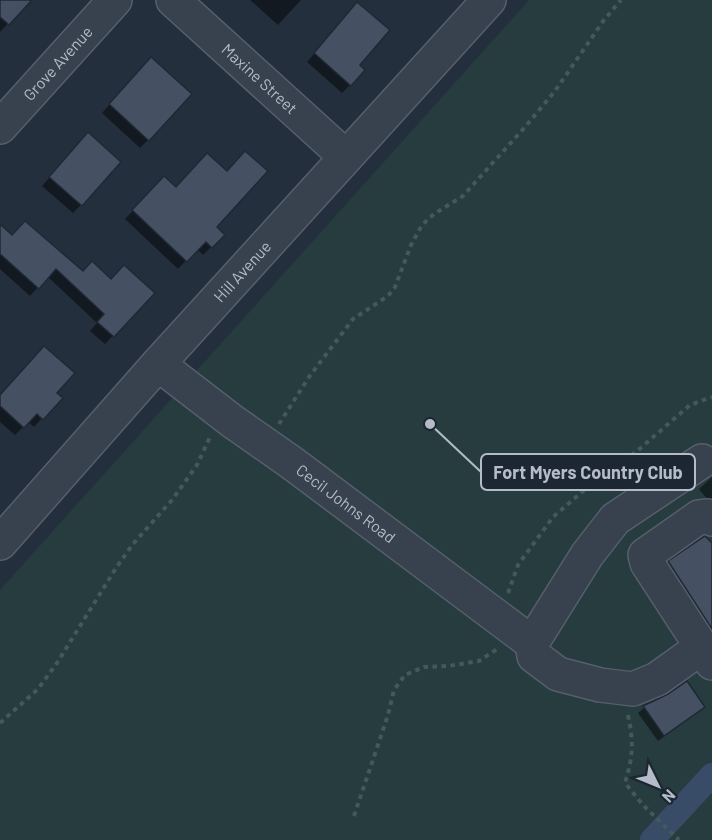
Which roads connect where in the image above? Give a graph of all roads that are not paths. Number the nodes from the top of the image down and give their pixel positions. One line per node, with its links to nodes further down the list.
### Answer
1 (115, 0): 4 (street, Grove Avenue)
2 (173, 0): 5 (street, Maxine Street)
3 (489, 0): 5 (street, Hill Avenue)
4 (0, 127)
5 (346, 157): 6 (street, Hill Avenue)
6 (158, 364): 9 (street, Hill Avenue); 10 (street, Cecil Johns Road)
7 (702, 461): 10 (street)
8 (712, 519): 11 (street)
9 (0, 543)
10 (532, 643): 11 (street, Cecil Johns Road)
11 (707, 655)

